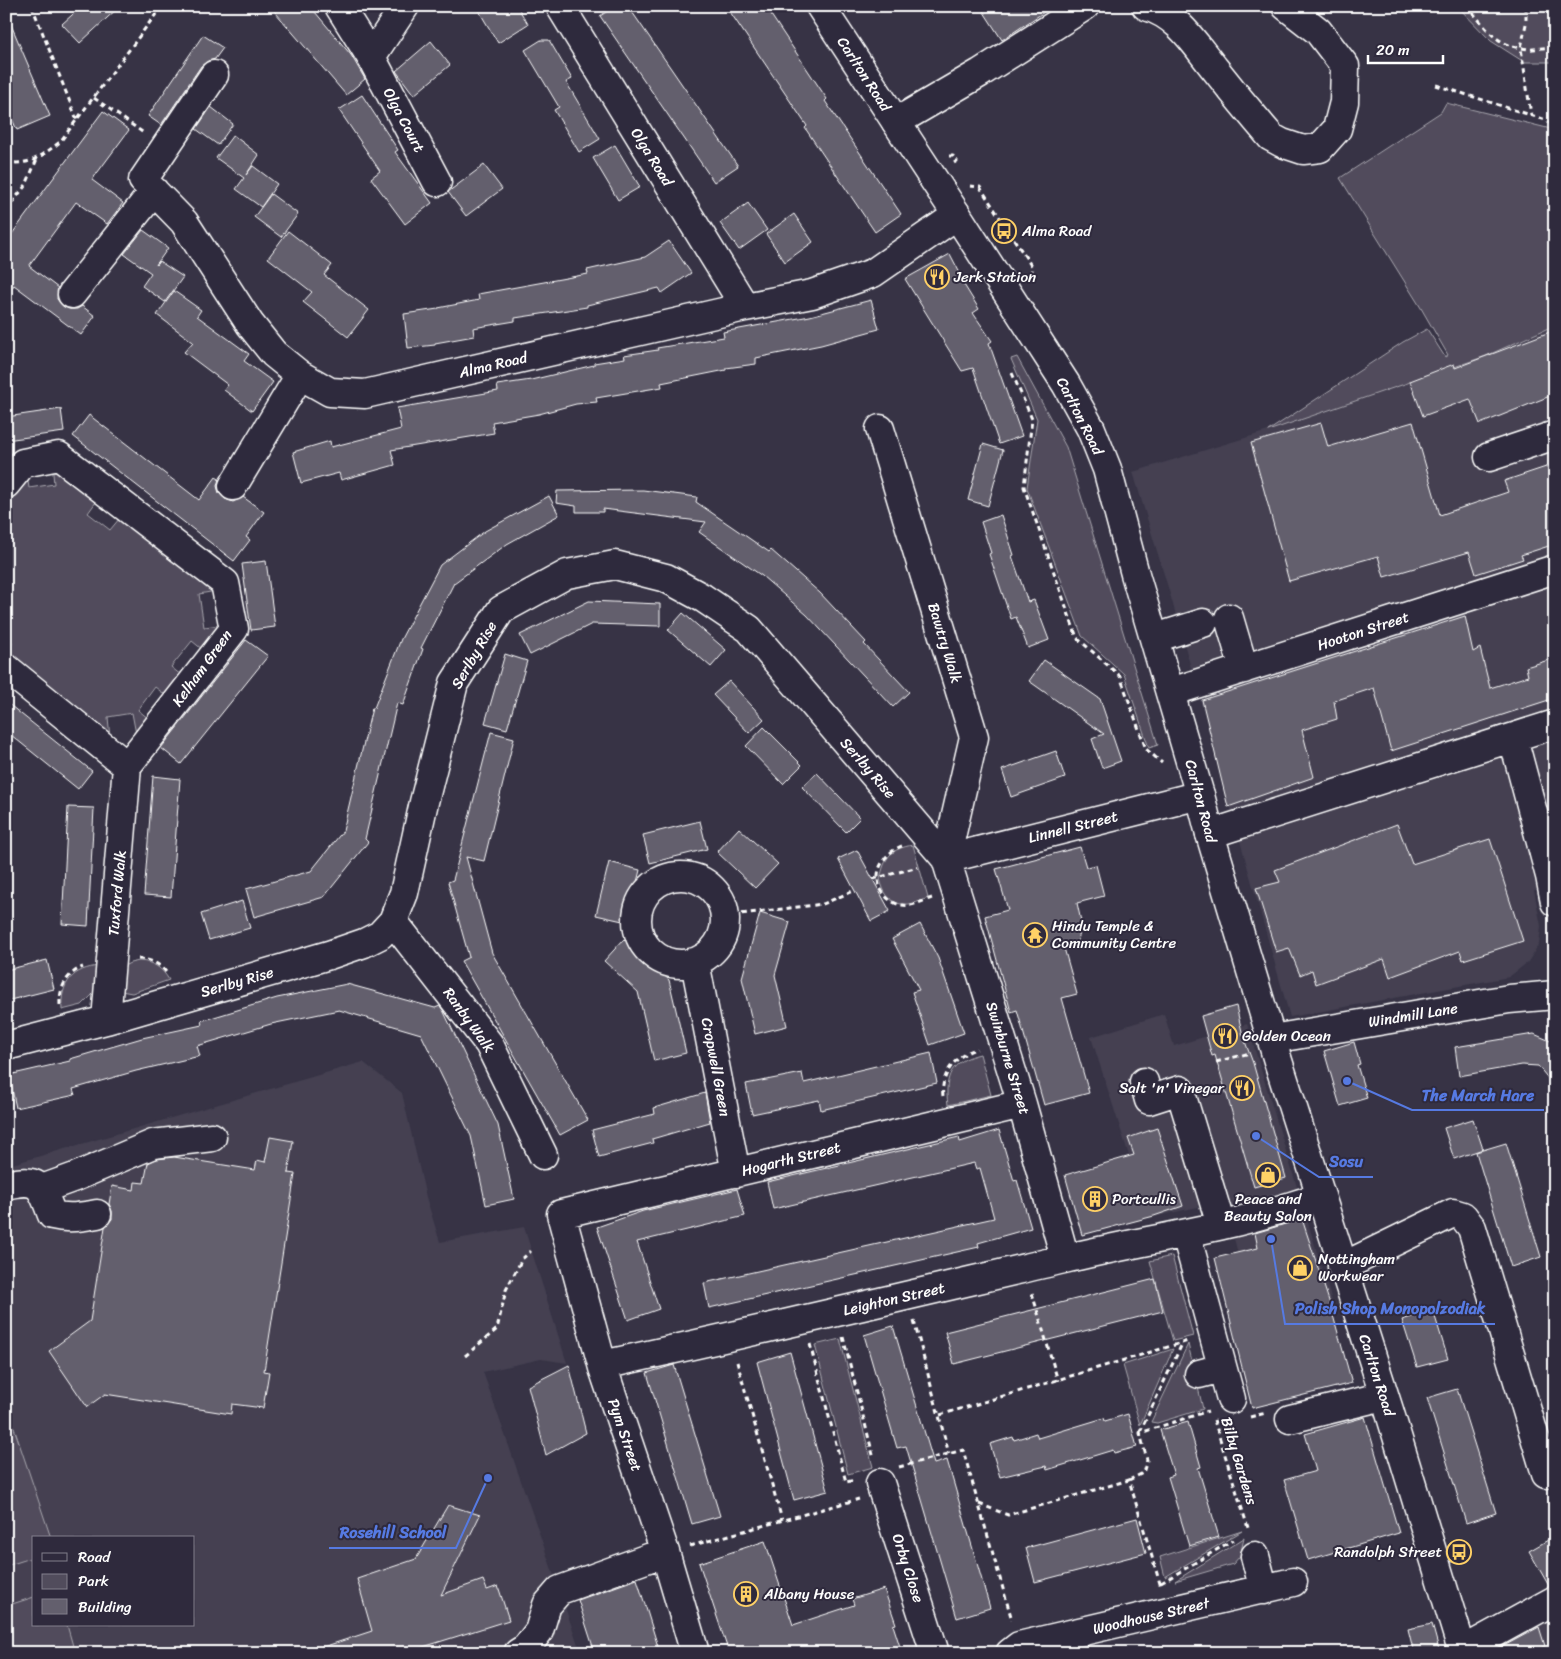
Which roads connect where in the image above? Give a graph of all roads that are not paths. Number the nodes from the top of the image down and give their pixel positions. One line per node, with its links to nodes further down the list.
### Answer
1 (338, 6): 8 (street, Olga Court)
2 (406, 6): 8 (street)
3 (560, 6): 15 (street, Olga Road)
4 (820, 6): 10 (street, Carlton Road)
5 (1086, 6): 10 (street)
6 (1146, 6): 7 (street)
7 (1286, 6)
8 (371, 57): 11 (street, Olga Court)
9 (214, 75): 12 (street, Alma Road)
10 (896, 122): 13 (street, Carlton Road)
11 (437, 182)
12 (154, 191): 14 (street); 16 (street, Alma Road)
13 (957, 215): 15 (street, Alma Road); 23 (street, Carlton Road)
14 (72, 294)
15 (745, 307): 16 (street, Alma Road)
16 (300, 375): 21 (street)
17 (880, 430): 32 (street, Bawtry Walk)
18 (1555, 435): 19 (street)
19 (1489, 457)
20 (6, 484): 29 (street, Kelham Green)
21 (233, 486)
22 (1555, 569): 25 (street, Hooton Street)
23 (1155, 638): 25 (street); 26 (street, Carlton Road)
24 (6, 668): 29 (street)
25 (1244, 668): 26 (street, Hooton Street)
26 (1171, 692): 30 (street, Carlton Road)
27 (1555, 724): 28 (street)
28 (1513, 738): 31 (street); 33 (street)
29 (127, 766): 37 (street, Tuxford Walk)
30 (1200, 795): 31 (street, Carlton Road); 32 (street, Linnell Street)
31 (1210, 834): 38 (street, Carlton Road)
32 (946, 859): 34 (street, Serlby Rise); 41 (street, Swinburne Street)
33 (1555, 902)
34 (393, 921): 37 (street, Serlby Rise); 43 (street, Ranby Walk)
35 (695, 962): 35 (street); 44 (street, Cropwell Green)
36 (1555, 995): 38 (street, Windmill Lane)
37 (106, 1020): 39 (street, Serlby Rise)
38 (1273, 1043): 47 (street, Carlton Road)
39 (6, 1046)
40 (1144, 1082): 50 (street)
41 (1022, 1104): 44 (street, Hogarth Street); 52 (street, Swinburne Street)
42 (212, 1137): 46 (street)
43 (543, 1155)
44 (736, 1173): 49 (street, Hogarth Street)
45 (6, 1185): 46 (street)
46 (42, 1189): 48 (street)
47 (1321, 1197): 50 (street, Leighton Street); 53 (street, Carlton Road)
48 (97, 1214)
49 (561, 1214): 54 (street, Pym Street)
50 (1221, 1225): 51 (street, Leighton Street)
51 (1186, 1234): 52 (street, Leighton Street); 56 (street)
52 (1065, 1258): 54 (street, Leighton Street)
53 (1342, 1267): 55 (street, Carlton Road); 58 (street)
54 (602, 1368): 61 (street, Pym Street)
55 (1384, 1396): 57 (street); 66 (street, Carlton Road)
56 (1225, 1415)
57 (1290, 1420)
58 (1546, 1474)
59 (874, 1485): 69 (street, Orby Close)
60 (1248, 1546): 63 (street)
61 (665, 1552): 67 (street); 68 (street, Pym Street)
62 (1293, 1582): 63 (street, Woodhouse Street)
63 (1264, 1590): 65 (street, Woodhouse Street)
64 (1555, 1600): 66 (street)
65 (1015, 1650)
66 (1463, 1652)
67 (518, 1653)
68 (695, 1653)
69 (935, 1653)

